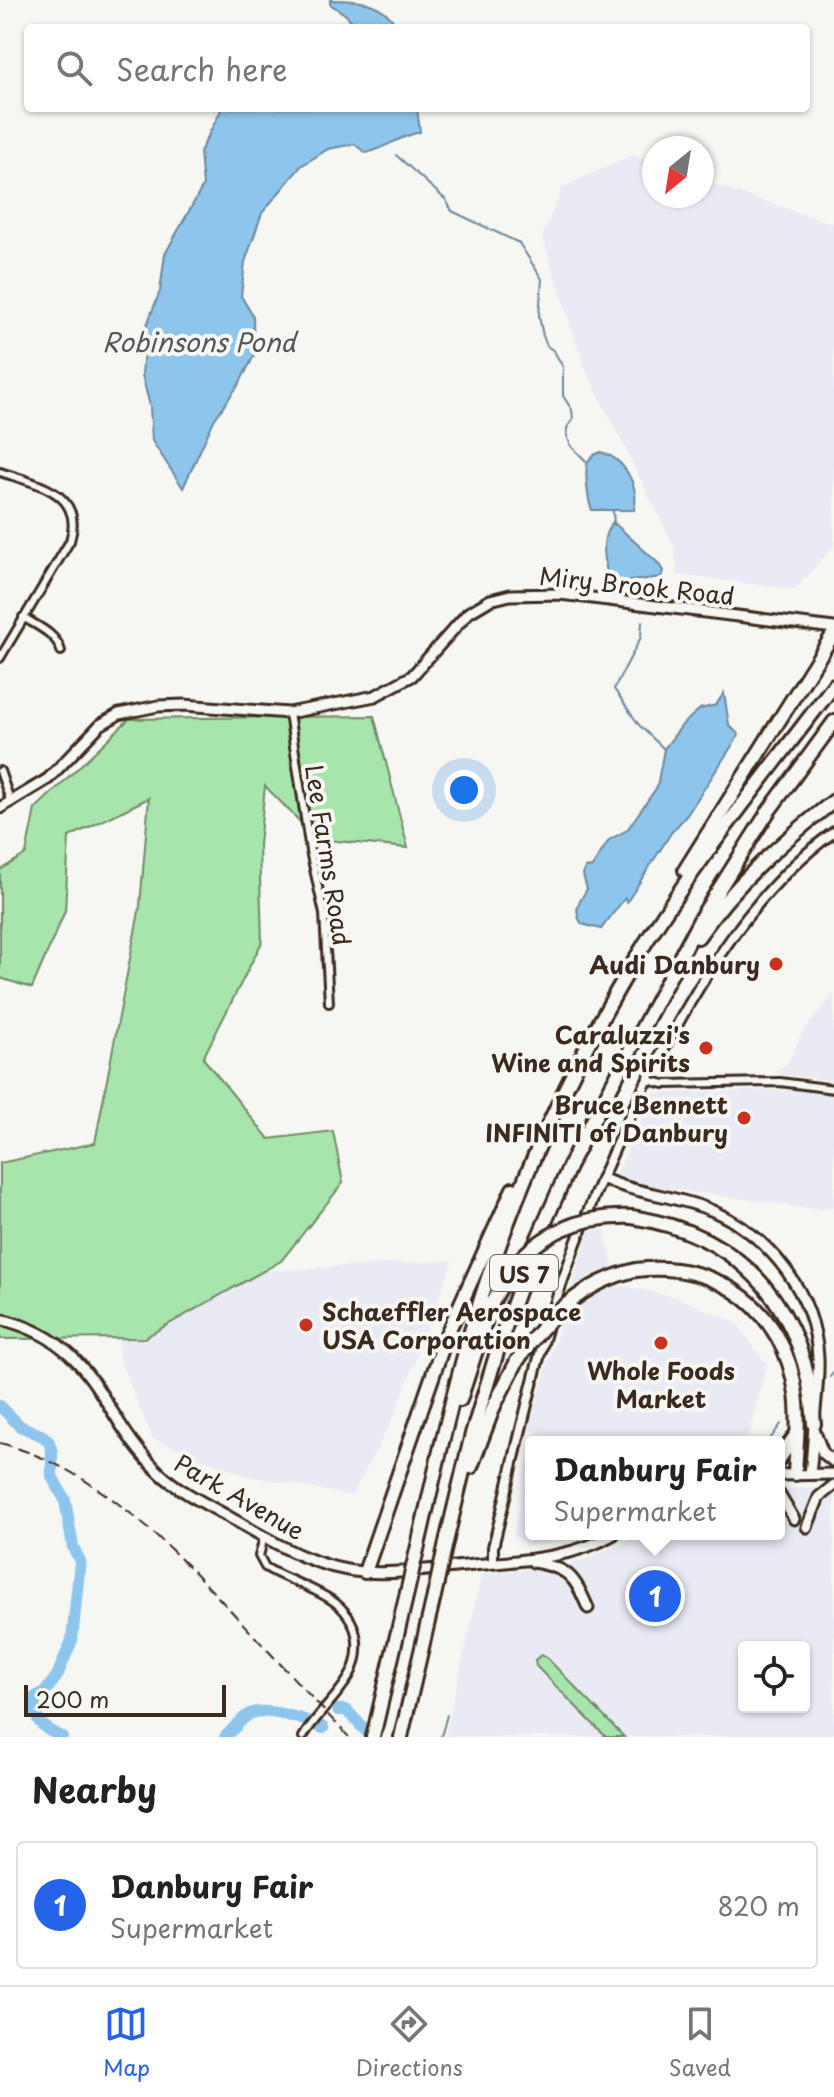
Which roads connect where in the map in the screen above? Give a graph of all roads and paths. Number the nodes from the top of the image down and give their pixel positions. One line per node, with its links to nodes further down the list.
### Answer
1 (0, 472): 2 (street)
2 (23, 617): 4 (street); 5 (street)
3 (834, 630): 7 (main road, Miry Brook Road); 14 (highway)
4 (61, 651)
5 (0, 658)
6 (834, 685): 14 (highway, US 7)
7 (289, 713): 11 (main road, Miry Brook Road); 15 (street, Lee Farms Road)
8 (834, 722): 16 (highway, US 7)
9 (0, 771): 11 (street)
10 (834, 801): 16 (highway)
11 (11, 803): 12 (main road, Miry Brook Road)
12 (0, 808)
13 (834, 832): 18 (street)
14 (626, 975): 17 (highway, US 7)
15 (329, 1003)
16 (643, 1025): 36 (highway, US 7)
17 (579, 1062): 35 (highway, US 7); 40 (highway)
18 (648, 1080): 19 (street); 20 (street)
19 (834, 1089)
20 (602, 1178): 22 (main road); 39 (street)
21 (0, 1319): 34 (main road, Park Avenue)
22 (814, 1424): 25 (main road); 27 (main road); 35 (highway, bridge)
23 (796, 1435): 24 (highway); 26 (highway); 36 (highway, bridge)
24 (785, 1451)
25 (834, 1462)
26 (795, 1474): 27 (main road); 29 (main road)
27 (810, 1474): 28 (main road)
28 (834, 1474)
29 (785, 1475)
30 (834, 1485): 33 (main road)
31 (785, 1504): 32 (main road)
32 (794, 1519)
33 (807, 1527)
34 (264, 1537): 40 (main road, Park Avenue); 42 (street)
35 (420, 1537): 43 (highway, US 7, bridge)
36 (447, 1538): 44 (highway, US 7, bridge)
37 (600, 1540): 38 (main road, Park Avenue)
38 (521, 1560): 39 (main road, Park Avenue); 41 (main road)
39 (493, 1563): 40 (main road, Park Avenue)
40 (365, 1572)
41 (588, 1608)
42 (305, 1735)
43 (373, 1737)
44 (401, 1737)

